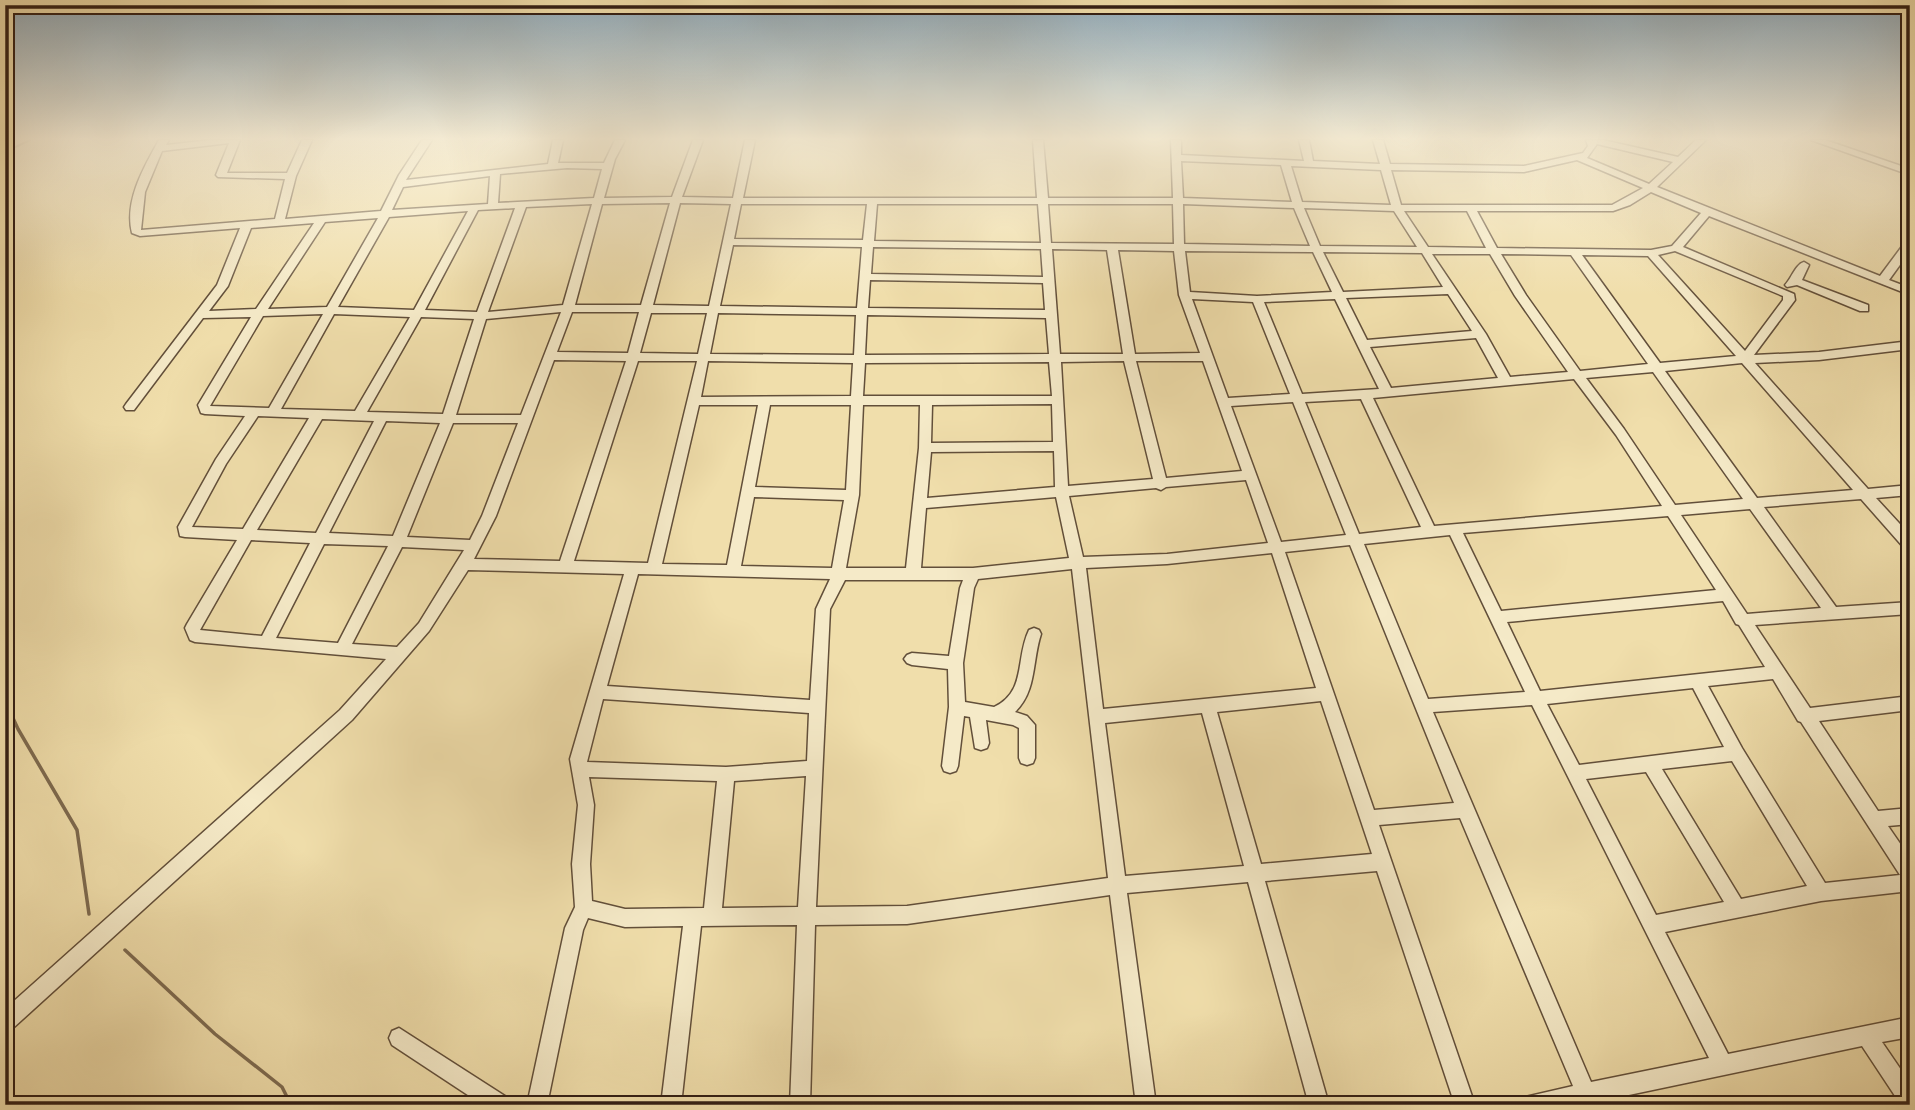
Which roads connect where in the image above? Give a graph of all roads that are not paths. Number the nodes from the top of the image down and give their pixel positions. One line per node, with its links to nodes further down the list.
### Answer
1 (139, 192): 30 (street)
2 (287, 192): 29 (street)
3 (397, 192): 27 (street)
4 (494, 192): 22 (street)
5 (602, 192): 15 (street)
6 (679, 192): 14 (street)
7 (739, 192): 16 (street)
8 (1042, 192): 19 (street)
9 (1177, 192): 18 (street)
10 (1294, 192): 21 (street)
11 (1392, 192): 24 (street)
12 (1645, 192): 25 (street)
13 (1660, 192): 26 (street)
14 (676, 199): 15 (street); 16 (street); 56 (street)
15 (600, 201): 20 (street); 54 (street)
16 (737, 201): 17 (street); 31 (street)
17 (872, 201): 19 (street); 33 (street)
18 (1177, 201): 19 (street); 21 (street); 36 (street)
19 (1043, 202): 34 (street)
20 (522, 204): 22 (street); 64 (street)
21 (1298, 205): 24 (street); 37 (street)
22 (493, 206): 23 (street)
23 (475, 207): 27 (street); 61 (street)
24 (1397, 208): 25 (street); 39 (street)
25 (1471, 209): 40 (street)
26 (1707, 212): 38 (street); 47 (street)
27 (385, 214): 28 (street); 58 (street)
28 (322, 219): 29 (street); 60 (street)
29 (279, 223): 30 (street)
30 (246, 226): 63 (street)
31 (729, 242): 33 (street); 57 (street)
32 (1910, 243): 47 (street)
33 (870, 244): 34 (street); 44 (street)
34 (1046, 245): 35 (street); 45 (street)
35 (1112, 245): 36 (street); 73 (street)
36 (1179, 247): 37 (street); 51 (street)
37 (1316, 248): 39 (street); 52 (street)
38 (1676, 248): 42 (street); 49 (street)
39 (1426, 250): 40 (street); 48 (street)
40 (1492, 252): 41 (street); 77 (street)
41 (1574, 253): 42 (street); 76 (street)
42 (1651, 253): 75 (street)
43 (1804, 265): 46 (street)
44 (865, 277): 45 (street); 59 (street)
45 (1049, 280): 62 (street)
46 (1796, 281): 49 (street); 55 (street)
47 (1882, 281): 50 (street)
48 (1452, 290): 52 (street); 65 (street)
49 (1785, 290): 75 (street)
50 (1910, 292)
51 (1185, 295): 53 (street); 71 (street)
52 (1342, 297): 53 (street); 66 (street)
53 (1257, 299): 82 (street)
54 (568, 308): 56 (street); 64 (street); 68 (street)
55 (1864, 308)
56 (645, 309): 57 (street); 69 (street)
57 (712, 309): 59 (street); 72 (street)
58 (330, 310): 60 (street); 61 (street); 90 (street)
59 (862, 310): 62 (street); 74 (street)
60 (262, 313): 63 (street); 89 (street)
61 (418, 313): 64 (street); 92 (street)
62 (1051, 314): 70 (street)
63 (200, 315): 88 (street)
64 (481, 316): 94 (street)
65 (1480, 334): 66 (street); 78 (street)
66 (1363, 344): 79 (street)
67 (1910, 345): 75 (street)
68 (551, 356): 69 (street); 95 (street)
69 (633, 357): 72 (street); 119 (street)
70 (1055, 357): 73 (street); 74 (street); 84 (street)
71 (1206, 357): 73 (street); 87 (street)
72 (701, 358): 74 (street); 85 (street)
73 (1130, 358): 99 (street)
74 (860, 359): 81 (street)
75 (1745, 359): 76 (street); 103 (street)
76 (1655, 367): 77 (street); 106 (street)
77 (1576, 374): 78 (street); 107 (street)
78 (1506, 381): 79 (street)
79 (1387, 393): 80 (street)
80 (1365, 394): 82 (street); 109 (street)
81 (858, 399): 83 (street); 86 (street); 104 (street)
82 (1297, 399): 87 (street); 112 (street)
83 (765, 400): 85 (street); 101 (street)
84 (1058, 400): 86 (street); 96 (street)
85 (694, 401): 121 (street)
86 (926, 401): 97 (street)
87 (1225, 402): 98 (street)
88 (130, 407)
89 (254, 412): 90 (street); 110 (street)
90 (272, 413): 91 (street)
91 (318, 414): 92 (street); 110 (street)
92 (359, 415): 93 (street)
93 (383, 415): 94 (street); 111 (street)
94 (447, 419): 95 (street); 113 (street)
95 (527, 419): 114 (street)
96 (1058, 446): 97 (street); 102 (street)
97 (925, 448): 105 (street)
98 (1249, 475): 99 (street); 116 (street)
99 (1161, 485): 102 (street)
100 (1910, 490): 103 (street)
101 (748, 492): 104 (street); 122 (street)
102 (1062, 494): 105 (street); 117 (street)
103 (1866, 494): 106 (street); 115 (street)
104 (852, 495): 123 (street)
105 (920, 504): 124 (street)
106 (1754, 505): 107 (street); 128 (street)
107 (1670, 510): 108 (street); 126 (street)
108 (1454, 529): 109 (street); 129 (street)
109 (1430, 531): 112 (street)
110 (248, 534): 111 (street); 132 (street)
111 (321, 537): 113 (street); 132 (street)
112 (1355, 539): 116 (street); 144 (street)
113 (398, 541): 114 (street); 133 (street)
114 (473, 545): 118 (street)
115 (1910, 545)
116 (1276, 546): 117 (street); 140 (street)
117 (1078, 563): 125 (street); 149 (street)
118 (464, 564): 119 (street); 134 (street)
119 (566, 565): 120 (street)
120 (634, 568): 121 (street); 139 (street)
121 (654, 568): 122 (street)
122 (733, 571): 123 (street)
123 (839, 574): 124 (street); 145 (street)
124 (913, 574): 125 (street)
125 (973, 574): 136 (street)
126 (1725, 595): 129 (street); 130 (street)
127 (1910, 608): 128 (street)
128 (1832, 613): 130 (street)
129 (1498, 617): 141 (street)
130 (1741, 620): 137 (street)
131 (1034, 634): 147 (street)
132 (266, 643): 133 (street)
133 (342, 649): 134 (street)
134 (401, 654): 174 (street)
135 (912, 659): 136 (street)
136 (955, 663): 146 (street)
137 (1775, 672): 138 (street); 148 (street)
138 (1697, 681): 141 (street); 151 (street)
139 (598, 692): 145 (street); 156 (street)
140 (1327, 694): 143 (street); 161 (street)
141 (1536, 698): 144 (street); 157 (street)
142 (1910, 703): 148 (street)
143 (1208, 706): 149 (street); 164 (street)
144 (1423, 706): 159 (street)
145 (819, 707): 155 (street)
146 (957, 707): 147 (street); 154 (street)
147 (984, 714): 150 (street); 152 (street)
148 (1804, 716): 162 (street)
149 (1096, 717): 167 (street)
150 (981, 743)
151 (1736, 753): 153 (street); 168 (street)
152 (1027, 758)
153 (1650, 764): 157 (street); 170 (street)
154 (950, 766)
155 (815, 768): 158 (street); 172 (street)
156 (580, 769): 158 (street); 169 (street)
157 (1574, 773): 173 (street)
158 (726, 774): 171 (street)
159 (1465, 810): 161 (street); 179 (street)
160 (1910, 816): 162 (street)
161 (1370, 818): 163 (street)
162 (1873, 819): 165 (street)
163 (1381, 862): 164 (street); 187 (street)
164 (1256, 874): 167 (street); 186 (street)
165 (1910, 874)
166 (1910, 882): 168 (street)
167 (1118, 885): 172 (street); 185 (street)
168 (1821, 892): 170 (street)
169 (584, 908): 171 (street); 182 (street)
170 (1737, 908): 173 (street)
171 (703, 918): 172 (street); 183 (street)
172 (806, 918): 184 (street)
173 (1653, 925): 178 (street)
174 (5, 1022)
175 (1910, 1027): 176 (street)
176 (1867, 1037): 178 (street); 180 (street)
177 (399, 1038): 181 (street)
178 (1723, 1065): 179 (street)
179 (1586, 1094): 188 (street)
180 (1910, 1101)
181 (501, 1105)
182 (537, 1105)
183 (671, 1105)
184 (800, 1105)
185 (1146, 1105)
186 (1319, 1105)
187 (1465, 1105)
188 (1528, 1105)

